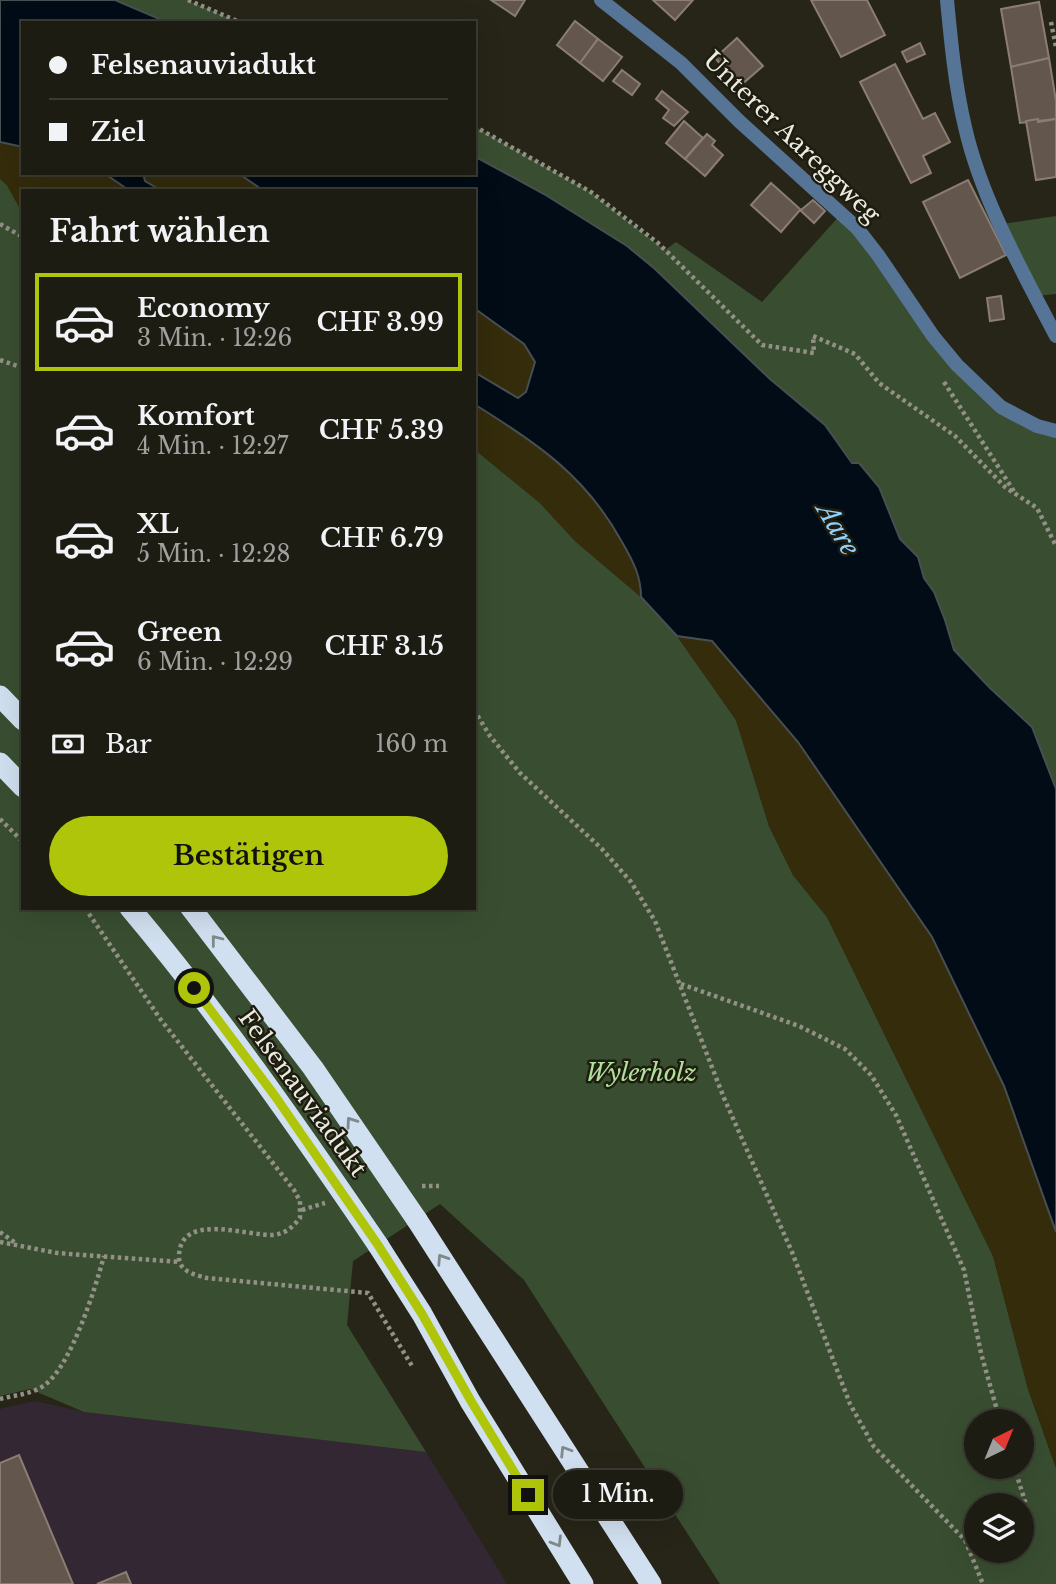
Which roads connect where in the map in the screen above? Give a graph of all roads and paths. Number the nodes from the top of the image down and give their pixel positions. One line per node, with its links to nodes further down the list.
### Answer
1 (188, 0): 4 (path)
2 (601, 0): 14 (street, Unterer Aareggweg)
3 (947, 0): 10 (street)
4 (237, 21)
5 (1051, 22): 6 (path)
6 (1056, 47)
7 (476, 127): 15 (path)
8 (0, 224): 9 (path)
9 (21, 236)
10 (1056, 336)
11 (0, 360): 12 (path)
12 (21, 367)
13 (942, 379): 15 (path)
14 (1056, 431)
15 (1015, 494): 16 (path)
16 (1056, 546)
17 (0, 696): 19 (highway)
18 (476, 713): 28 (path)
19 (21, 718)
20 (0, 763): 21 (highway)
21 (21, 785)
22 (0, 819): 23 (path)
23 (2, 826): 24 (path)
24 (21, 840)
25 (86, 910): 33 (path)
26 (132, 910): 39 (highway, Felsenauviadukt, one-way to 39, bridge)
27 (193, 910): 40 (highway, Felsenauviadukt, one-way to 27, bridge)
28 (680, 983): 36 (path); 37 (path)
29 (0, 1232): 31 (path)
30 (0, 1242): 31 (path)
31 (21, 1246): 32 (path)
32 (104, 1256): 33 (path); 35 (path)
33 (179, 1262): 34 (path)
34 (412, 1366)
35 (0, 1399)
36 (997, 1409)
37 (964, 1539)
38 (974, 1563): 41 (path)
39 (583, 1584)
40 (651, 1584)
41 (983, 1584)

